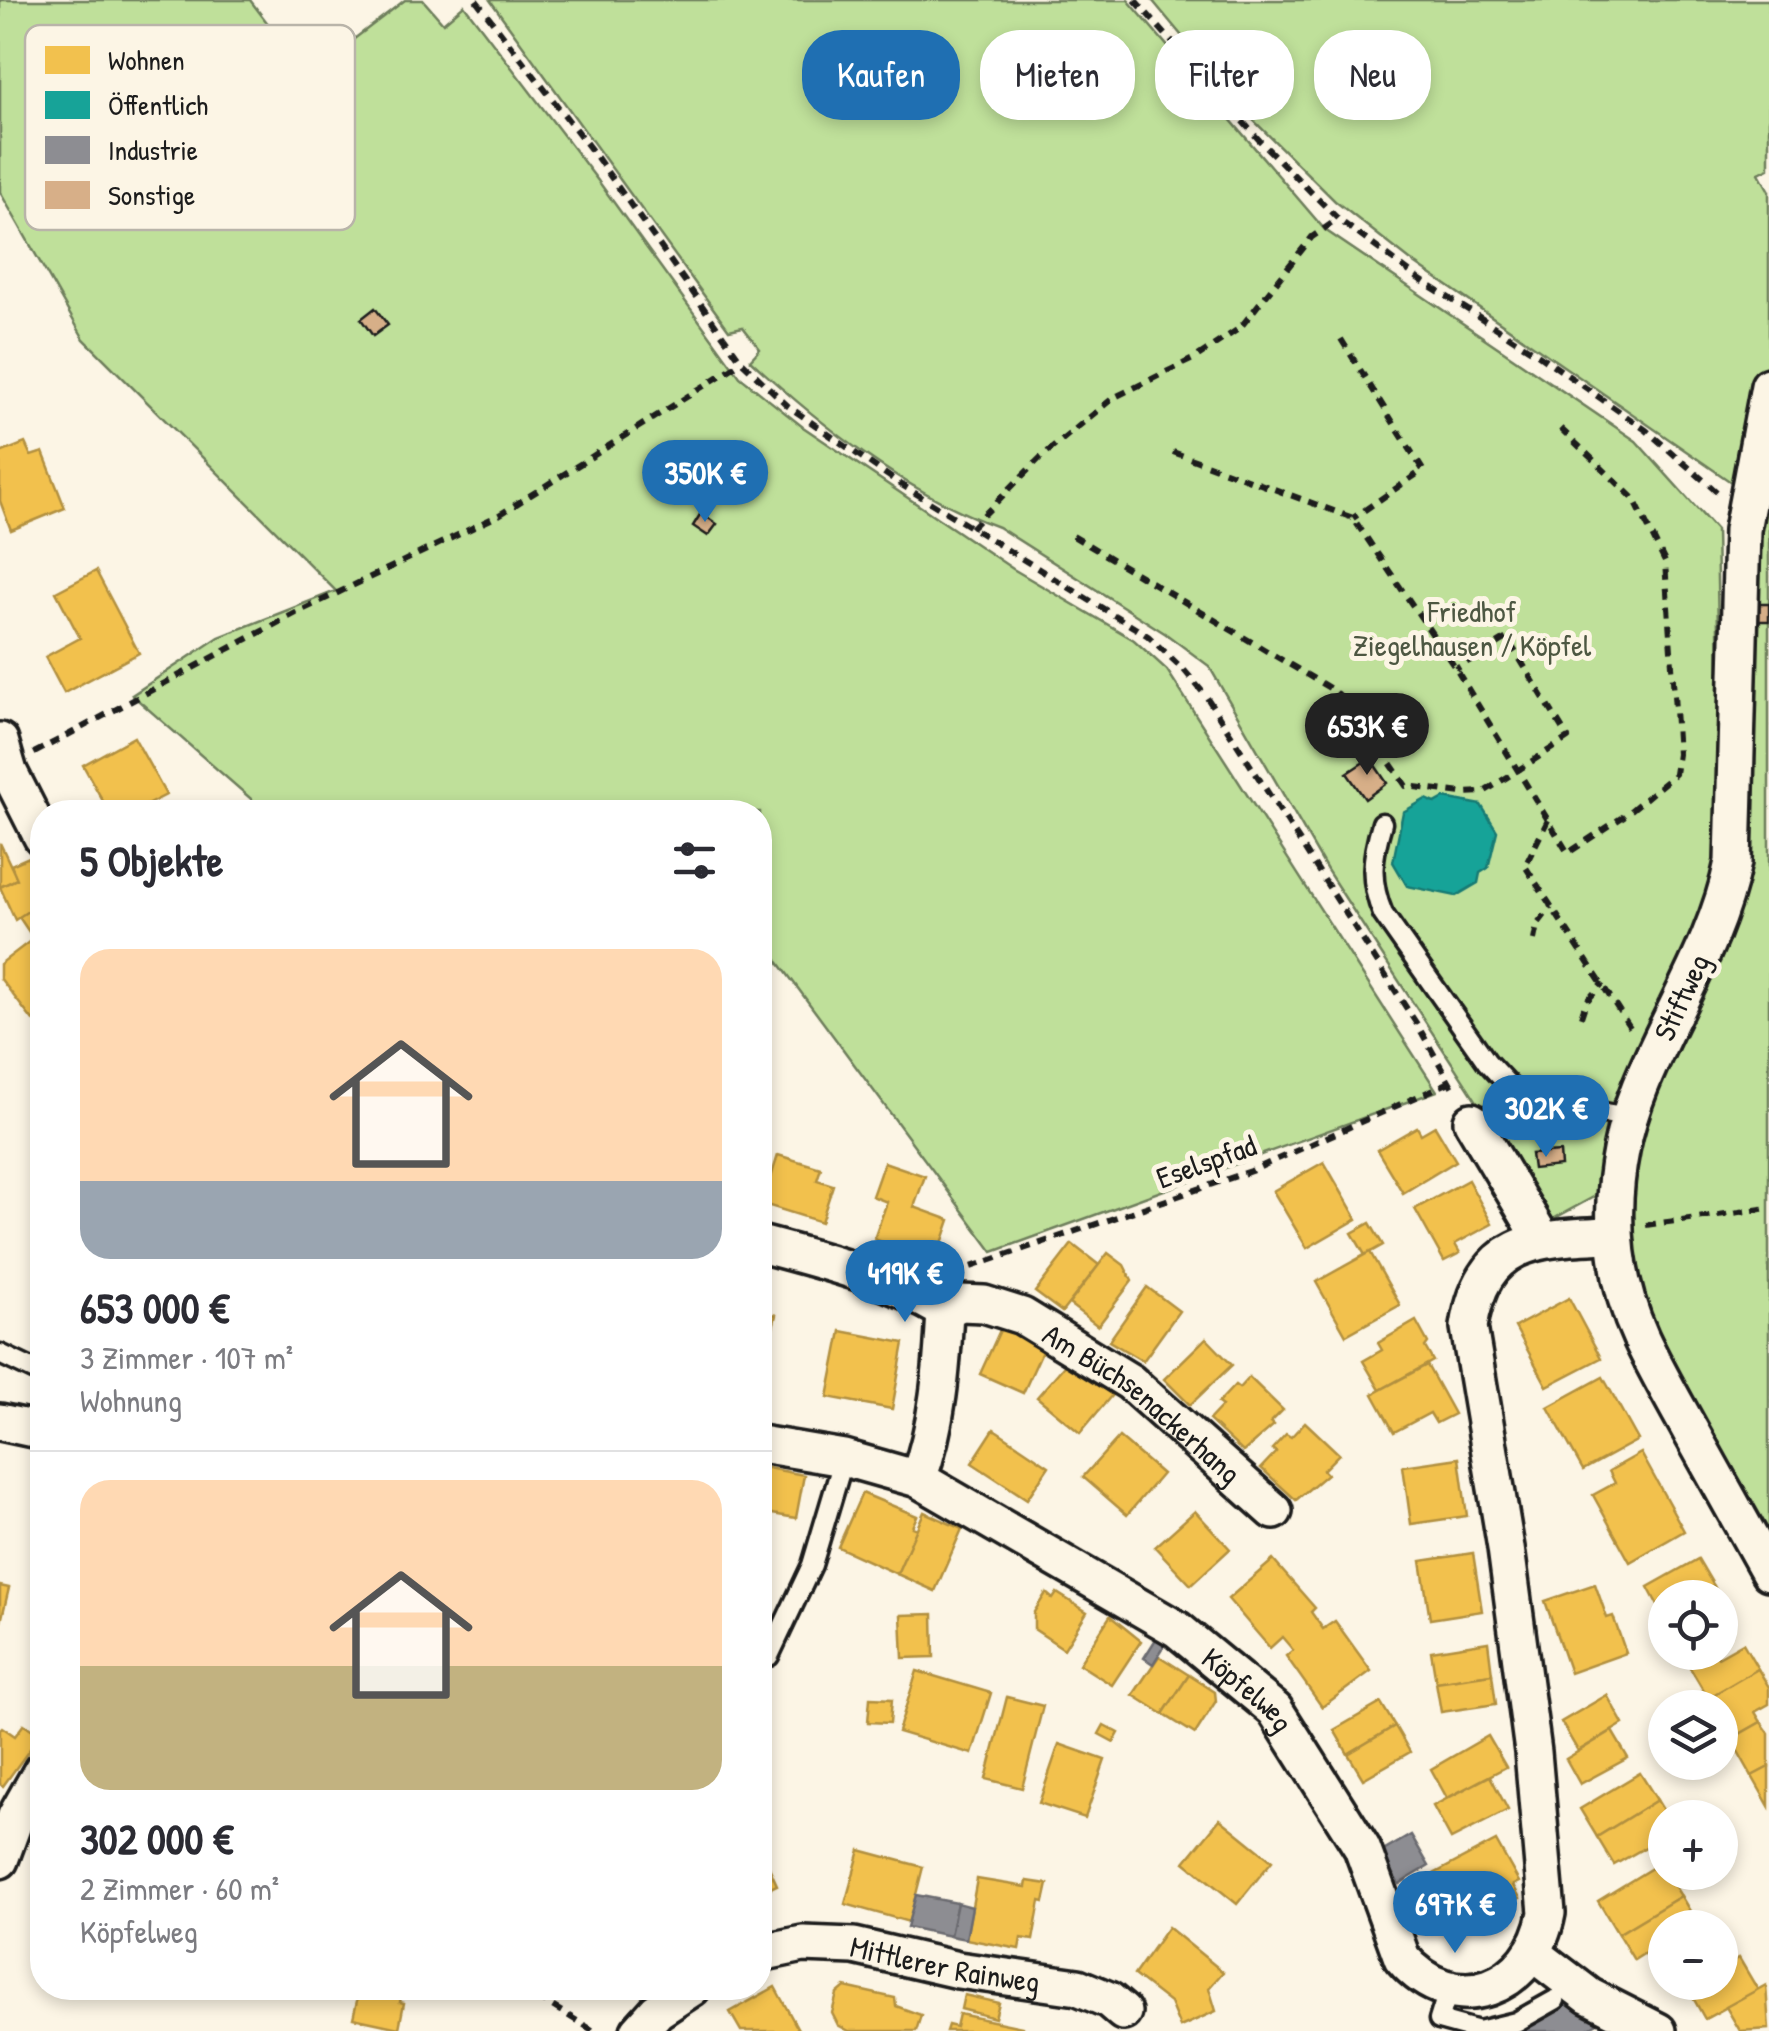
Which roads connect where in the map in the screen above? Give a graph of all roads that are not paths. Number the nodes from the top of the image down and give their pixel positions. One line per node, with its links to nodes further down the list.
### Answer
1 (1769, 386): 5 (street, Stiftweg)
2 (0, 741): 3 (street)
3 (30, 814)
4 (1382, 823): 5 (lane)
5 (1629, 1117): 7 (street, Stiftweg)
6 (1472, 1121): 8 (street)
7 (1614, 1235): 8 (street); 19 (street, Stiftweg)
8 (1542, 1238): 24 (street)
9 (772, 1247): 10 (street)
10 (945, 1311): 17 (street); 18 (street, Am Büchsenackerhang)
11 (0, 1354): 12 (lane)
12 (30, 1368)
13 (0, 1422): 14 (street)
14 (30, 1428)
15 (772, 1446): 16 (street, Köpfelweg)
16 (844, 1458): 17 (street, Köpfelweg); 20 (lane)
17 (918, 1479): 25 (street, Köpfelweg)
18 (1274, 1511)
19 (1769, 1572)
20 (772, 1650)
21 (30, 1791): 22 (street)
22 (0, 1860)
23 (772, 1950): 28 (street, Mittlerer Rainweg)
24 (1534, 1954): 25 (street); 30 (street)
25 (1449, 1988): 27 (lane)
26 (674, 2000): 29 (street)
27 (1555, 2000)
28 (1123, 2012)
29 (639, 2031)
30 (1658, 2031)

